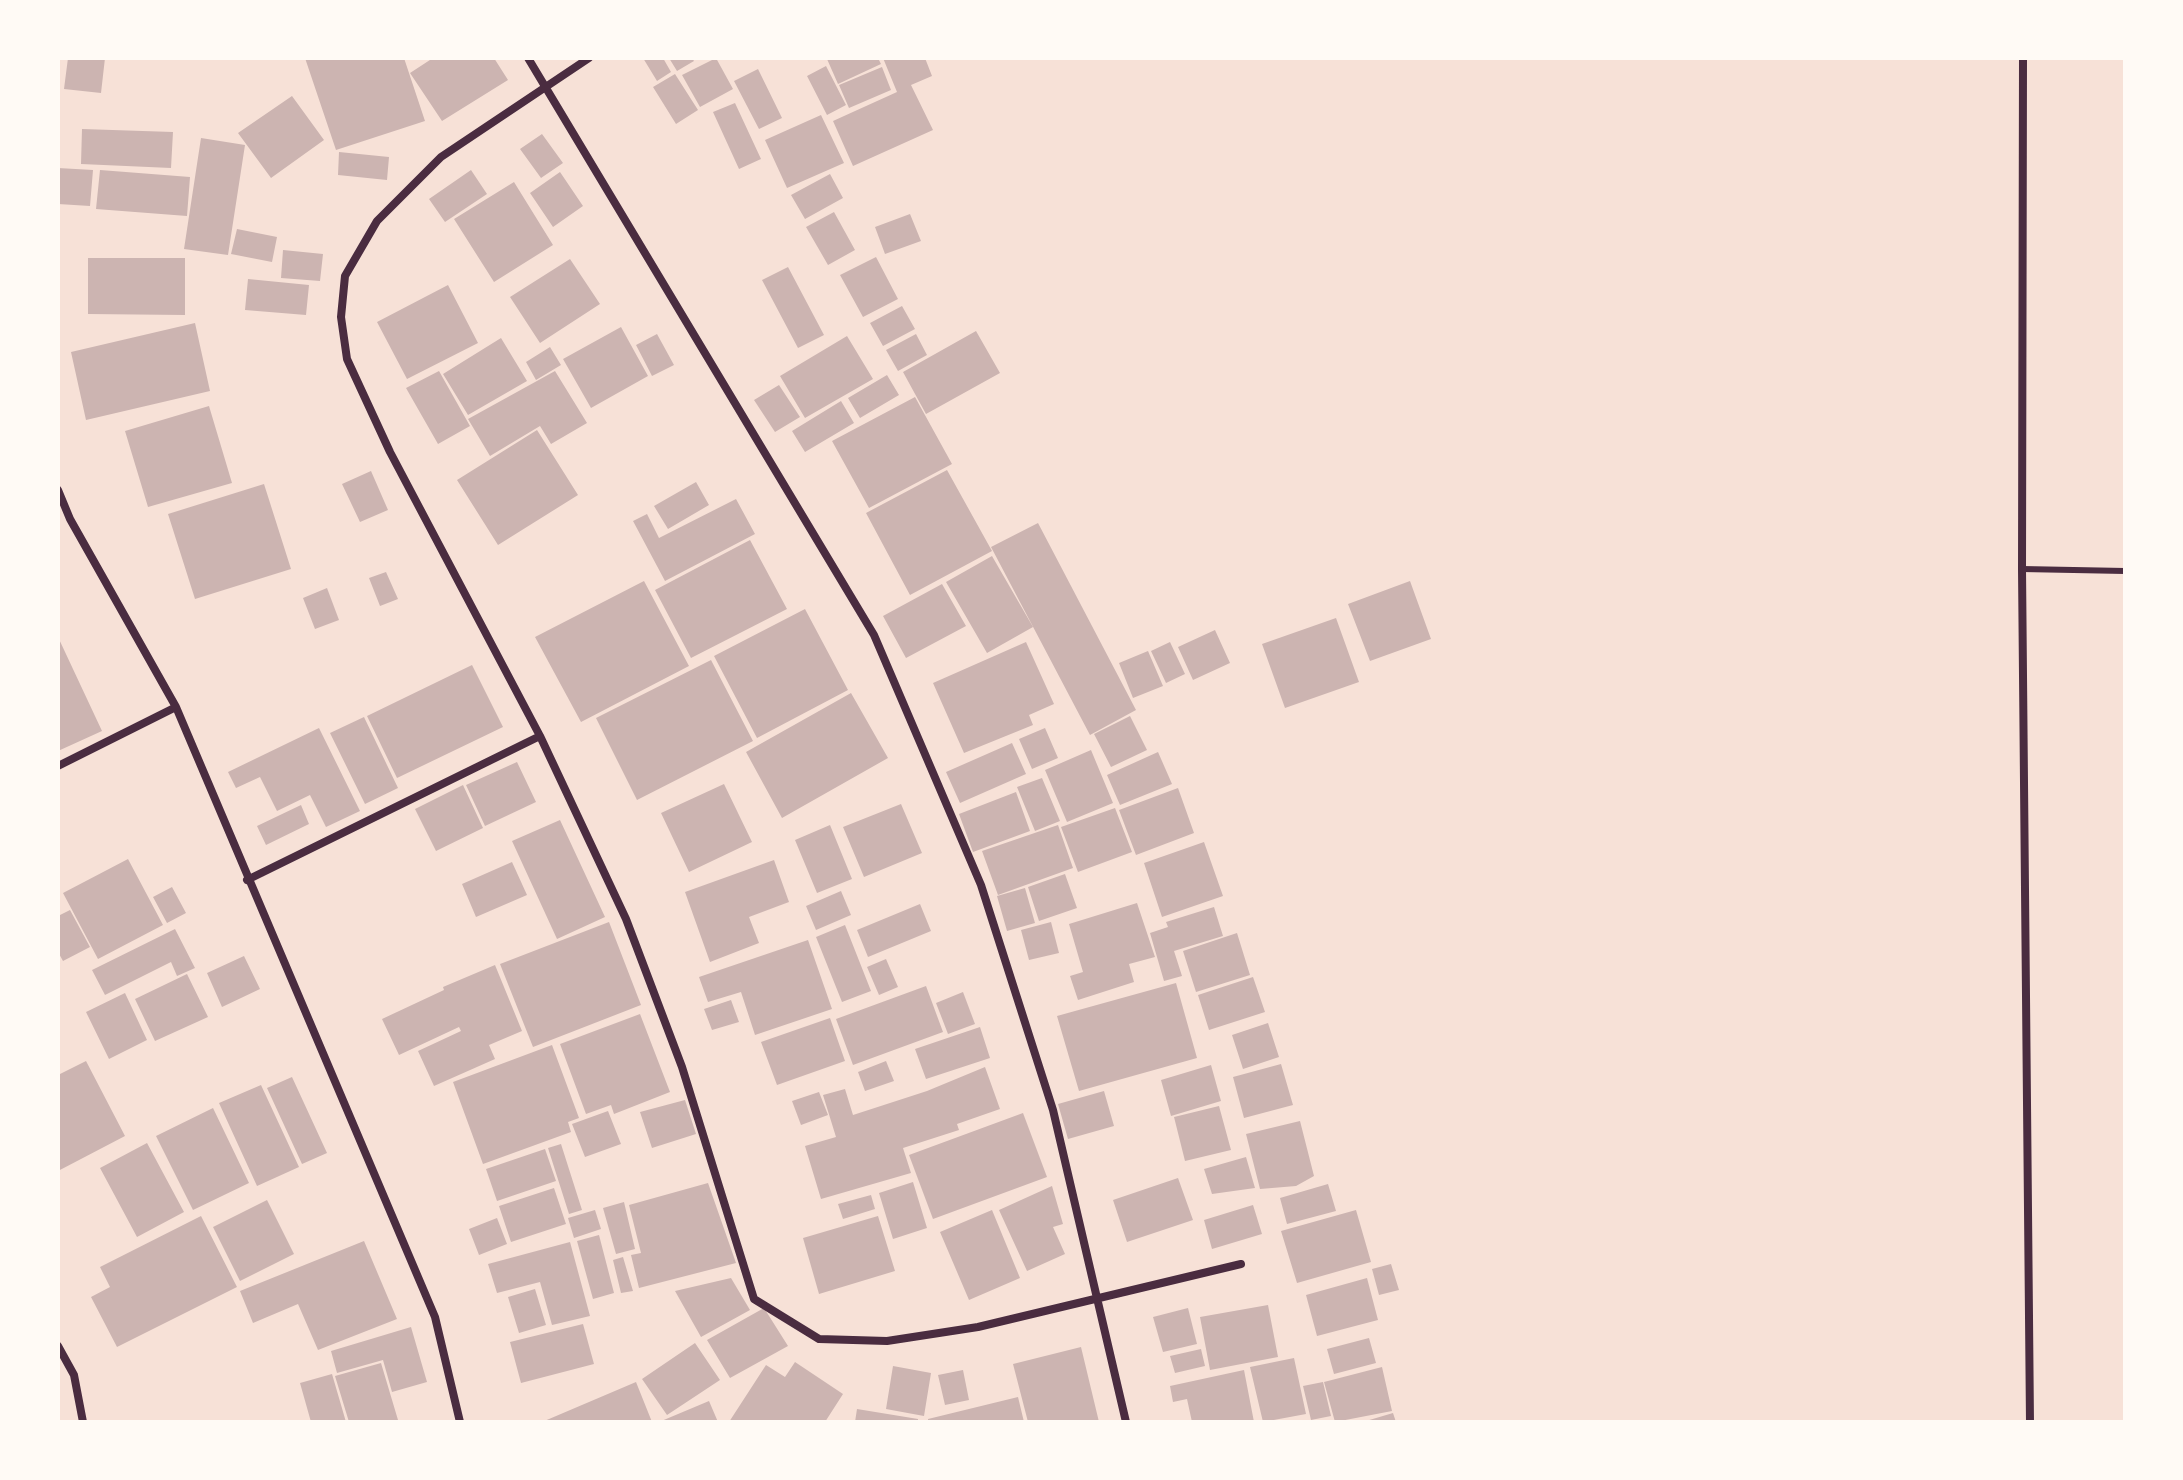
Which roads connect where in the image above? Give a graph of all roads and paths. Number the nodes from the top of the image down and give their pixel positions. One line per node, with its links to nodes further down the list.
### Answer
1 (528, 58): 4 (street)
2 (589, 58): 4 (street)
3 (2023, 58): 6 (street)
4 (546, 88): 9 (street); 13 (street)
5 (58, 490): 8 (street)
6 (2022, 569): 7 (lane); 18 (street)
7 (2125, 571)
8 (176, 707): 10 (street); 11 (street)
9 (540, 736): 11 (street); 13 (street)
10 (58, 766)
11 (247, 880): 16 (street)
12 (1241, 1264): 13 (street)
13 (1100, 1300): 17 (street)
14 (58, 1346): 15 (street)
15 (83, 1422)
16 (460, 1422)
17 (1126, 1422)
18 (2030, 1422)

